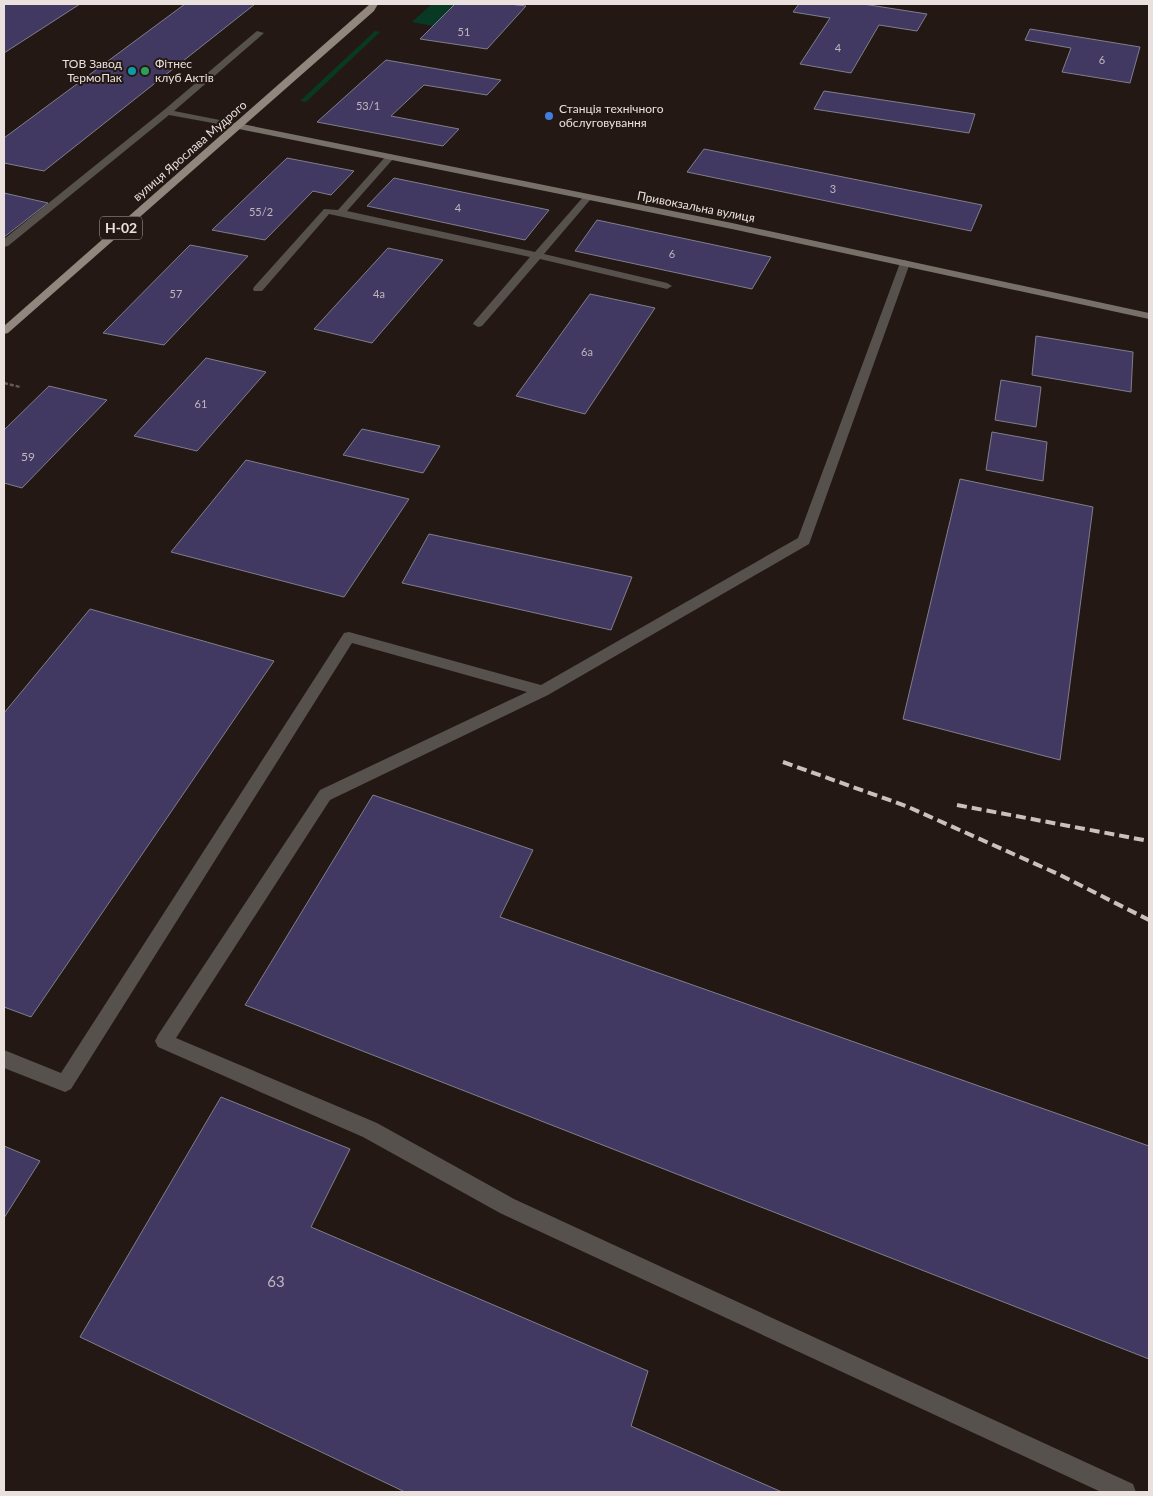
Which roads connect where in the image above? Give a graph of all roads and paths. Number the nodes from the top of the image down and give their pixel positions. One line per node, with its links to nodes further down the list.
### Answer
1 (383, 4): 2 (main road, вулиця Ярослава Мудрого / Н-02)
2 (372, 6): 5 (main road, вулиця Ярослава Мудрого / Н-02)
3 (260, 34): 4 (lane)
4 (167, 112): 5 (lane); 9 (lane)
5 (237, 126): 6 (street, Привокзальна вулиця); 16 (main road, вулиця Ярослава Мудрого / Н-02)
6 (390, 157): 7 (street, Привокзальна вулиця); 8 (lane)
7 (587, 198): 10 (lane); 11 (street, Привокзальна вулиця)
8 (340, 213): 10 (lane); 13 (lane)
9 (4, 244)
10 (537, 255): 12 (lane); 15 (lane)
11 (905, 264): 14 (street, Привокзальна вулиця); 19 (lane)
12 (667, 286)
13 (258, 288)
14 (1149, 316)
15 (478, 324)
16 (4, 331)
17 (4, 383): 18 (path)
18 (20, 387)
19 (543, 691): 20 (lane); 21 (lane)
20 (4, 1060)
21 (1125, 1492)

